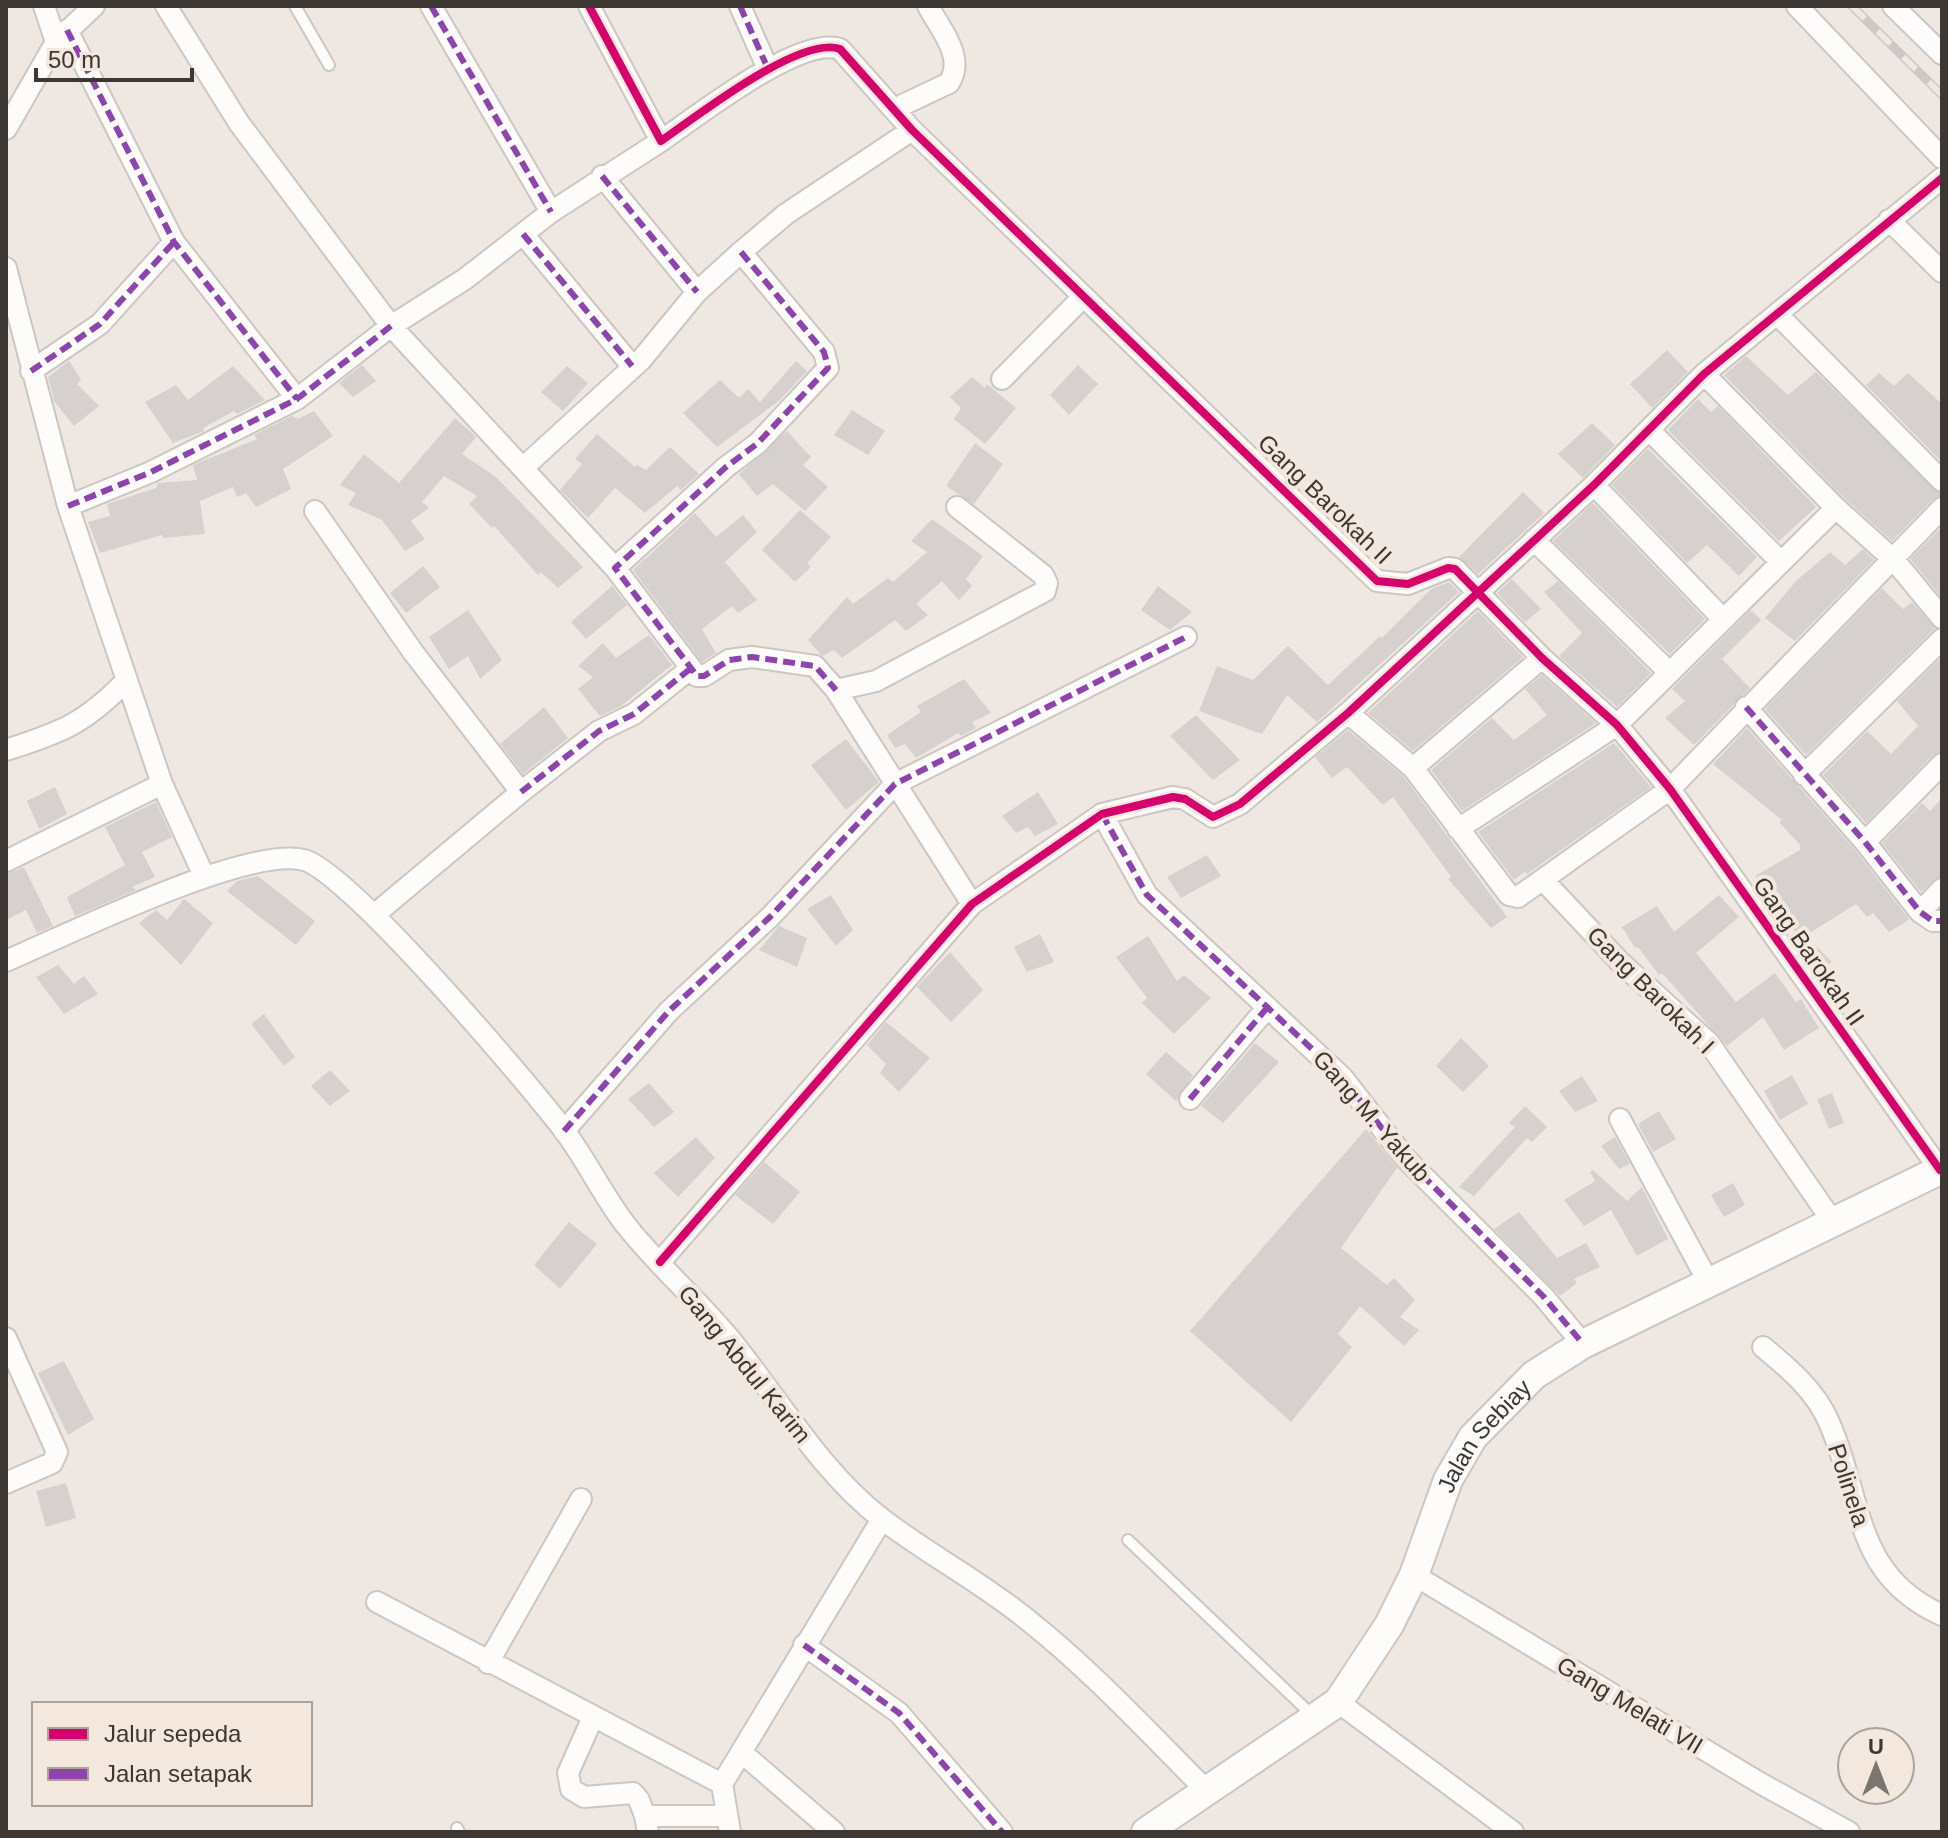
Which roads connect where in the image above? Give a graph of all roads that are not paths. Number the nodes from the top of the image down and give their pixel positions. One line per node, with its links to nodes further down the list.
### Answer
1 (44, 6): 11 (street)
2 (94, 6): 11 (street)
3 (166, 6): 32 (street)
4 (295, 6): 13 (lane)
5 (431, 6): 22 (street)
6 (589, 6): 18 (street)
7 (740, 6): 14 (street)
8 (928, 6): 15 (street)
9 (1797, 6): 19 (street)
10 (1893, 6): 12 (street)
11 (61, 36): 16 (street); 25 (street)
12 (1942, 54)
13 (329, 65)
14 (768, 69): 15 (street, Gang Barokah II); 18 (street)
15 (894, 109): 17 (street, Gang Barokah II)
16 (6, 129)
17 (912, 130): 26 (street); 30 (street, Gang Barokah II)
18 (661, 141): 20 (street)
19 (1942, 158)
20 (602, 176): 22 (street); 29 (street)
21 (1942, 178): 23 (street)
22 (551, 212): 24 (street)
23 (1889, 220): 28 (street); 31 (street)
24 (523, 234): 32 (street); 33 (street)
25 (174, 242): 34 (street); 37 (street)
26 (741, 252): 29 (street); 50 (street)
27 (6, 268): 34 (street)
28 (1942, 272)
29 (697, 292): 33 (street)
30 (1083, 297): 36 (street); 51 (street, Gang Barokah II)
31 (1777, 314): 35 (street); 40 (street)
32 (391, 326): 37 (street); 39 (street)
33 (632, 366): 39 (street)
34 (31, 371): 42 (street)
35 (1704, 374): 38 (street); 44 (street)
36 (1002, 379)
37 (297, 399): 42 (street)
38 (1649, 430): 41 (street); 49 (street)
39 (525, 466): 50 (street)
40 (1942, 481)
41 (1594, 485): 47 (street); 53 (street)
42 (68, 506): 59 (street)
43 (957, 507): 60 (street)
44 (1836, 508): 48 (street); 49 (street)
45 (1942, 508): 48 (street)
46 (315, 511): 71 (street)
47 (1534, 540): 51 (street); 58 (street)
48 (1894, 560): 52 (street); 61 (street)
49 (1781, 562): 53 (street)
50 (615, 568): 57 (street)
51 (1478, 591): 56 (street, Gang Barokah II); 62 (street)
52 (1942, 618)
53 (1723, 619): 58 (street)
54 (1186, 637): 69 (street)
55 (1942, 639): 67 (street)
56 (1542, 658): 63 (street, Gang Barokah II); 66 (street)
57 (690, 669): 60 (street); 71 (street)
58 (1669, 672): 63 (street)
59 (127, 680): 64 (street); 68 (street)
60 (836, 690): 69 (street)
61 (1746, 707): 67 (street); 70 (street)
62 (1348, 713): 66 (street); 72 (street)
63 (1617, 725): 70 (street, Gang Barokah II); 73 (street)
64 (6, 750)
65 (1942, 764): 74 (street)
66 (1413, 768): 73 (street)
67 (1804, 775): 74 (street)
68 (162, 784): 75 (street); 76 (street)
69 (895, 784): 79 (street); 87 (street)
70 (1670, 789): 77 (street); 88 (street, Gang Barokah II)
71 (521, 792): 81 (street)
72 (1102, 814): 79 (street); 84 (street, Gang M. Yakub)
73 (1458, 829): 77 (street)
74 (1865, 842): 80 (street)
75 (6, 861)
76 (204, 876): 81 (street, Gang Abdul Karim); 83 (street, Gang Abdul Karim)
77 (1544, 881): 89 (street, Gang Barokah I)
78 (1942, 889): 80 (street)
79 (972, 904): 90 (street)
80 (1920, 912): 82 (street)
81 (374, 915): 87 (street, Gang Abdul Karim)
82 (1942, 921)
83 (6, 961)
84 (1266, 1009): 85 (street); 93 (street, Gang M. Yakub)
85 (1190, 1099)
86 (1620, 1119): 91 (street)
87 (564, 1131): 90 (street, Gang Abdul Karim)
88 (1941, 1170): 89 (street, Jalan Sebiay)
89 (1833, 1222): 91 (street, Jalan Sebiay)
90 (660, 1262): 98 (street, Gang Abdul Karim)
91 (1709, 1283): 93 (street, Jalan Sebiay)
92 (6, 1338): 95 (street)
93 (1583, 1344): 100 (street, Jalan Sebiay)
94 (1763, 1347): 102 (street, Polinela)
95 (11, 1364): 96 (street)
96 (6, 1483)
97 (581, 1499): 104 (street)
98 (882, 1519): 103 (street); 109 (street, Gang Abdul Karim)
99 (1128, 1540): 105 (lane)
100 (1414, 1575): 105 (street, Jalan Sebiay); 116 (street, Gang Melati VII)
101 (377, 1602): 104 (street)
102 (1942, 1615)
103 (804, 1645): 107 (street); 113 (street)
104 (488, 1663): 106 (street)
105 (1326, 1710): 109 (street, Jalan Sebiay); 115 (street)
106 (593, 1717): 108 (street); 110 (street)
107 (741, 1752): 108 (street); 112 (street)
108 (722, 1784): 111 (street)
109 (1206, 1790): 114 (street, Jalan Sebiay)
110 (646, 1824): 111 (street)
111 (729, 1824)
112 (834, 1832)
113 (1002, 1832)
114 (1146, 1832)
115 (1513, 1832)
116 (1849, 1832)

